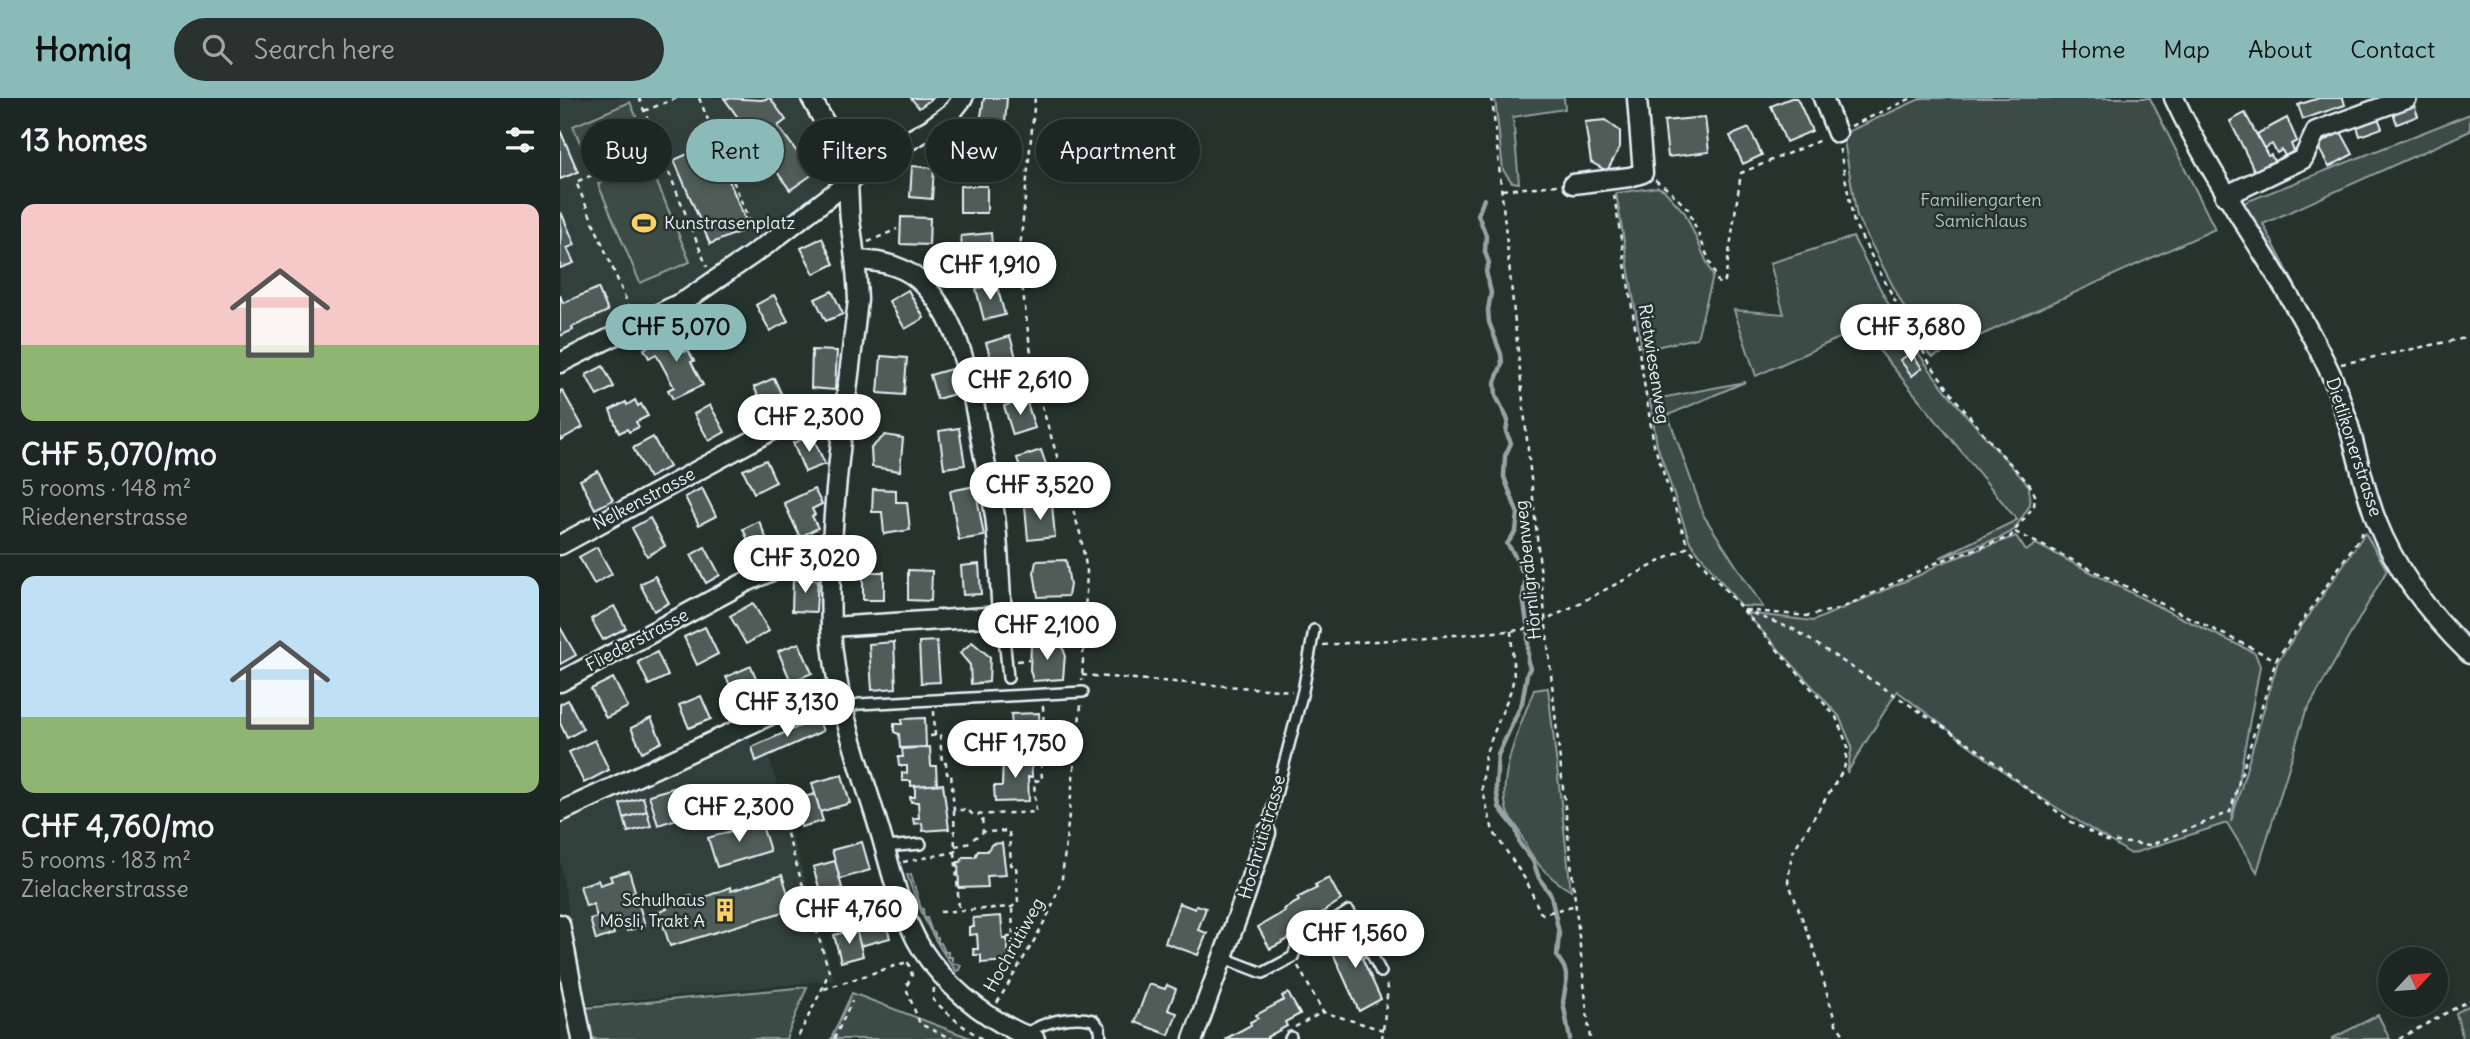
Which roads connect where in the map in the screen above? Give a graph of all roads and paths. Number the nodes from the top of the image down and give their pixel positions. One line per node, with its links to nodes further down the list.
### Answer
1 (639, 98): 13 (path)
2 (677, 98): 13 (path)
3 (699, 98): 28 (path)
4 (811, 98): 15 (street)
5 (963, 98): 17 (street)
6 (1035, 98): 51 (path, Hochrütiweg)
7 (1493, 98): 25 (path, Hörnligrabenweg)
8 (1637, 98): 18 (street)
9 (1824, 98): 16 (street)
10 (1912, 98): 16 (path)
11 (2174, 98): 26 (street, Dietlikonerstrasse)
12 (2407, 98): 26 (street)
13 (644, 111): 14 (path)
14 (647, 119)
15 (822, 119)
16 (1837, 133): 18 (path); 38 (path)
17 (912, 139)
18 (1643, 173): 20 (street)
19 (581, 180): 32 (path)
20 (1611, 180): 24 (street); 40 (path, Rietwiesenweg)
21 (672, 181): 31 (path)
22 (846, 182): 34 (street)
23 (848, 182): 30 (street)
24 (1573, 184): 25 (path)
25 (1502, 190): 44 (path, Hörnligrabenweg)
26 (2225, 196): 35 (street, Dietlikonerstrasse)
27 (897, 229): 29 (path)
28 (758, 240)
29 (870, 242)
30 (857, 260): 36 (street); 43 (street)
31 (710, 275)
32 (633, 315)
33 (2470, 337): 35 (path)
34 (560, 363)
35 (2328, 366): 37 (street, Dietlikonerstrasse)
36 (845, 411): 39 (street, Nelkenstrasse); 41 (street)
37 (2376, 520): 49 (street, Dietlikonerstrasse); 50 (path)
38 (2015, 532): 42 (path); 50 (path)
39 (560, 545)
40 (1688, 547): 42 (path); 44 (path)
41 (831, 553): 45 (street); 53 (street, Fliederstrasse)
42 (1741, 609): 50 (path); 100 (path)
43 (1002, 616): 45 (street); 52 (lane)
44 (1545, 622): 47 (path); 71 (path, Hörnligrabenweg)
45 (831, 627): 54 (street)
46 (1314, 630): 48 (lane, Hochrütistrasse)
47 (1511, 631): 48 (path); 71 (path)
48 (1312, 646): 55 (lane, Hochrütistrasse)
49 (2470, 654)
50 (2276, 660)
51 (1082, 675): 55 (path); 56 (path, Hochrütiweg)
52 (1008, 678)
53 (560, 682)
54 (837, 688): 59 (street); 61 (street)
55 (1303, 691): 65 (lane, Hochrütistrasse)
56 (1083, 692): 57 (lane); 87 (path, Hochrütiweg)
57 (1042, 694): 58 (lane); 62 (path)
58 (933, 701): 59 (lane); 60 (path)
59 (843, 708): 68 (street)
60 (954, 810): 62 (path); 67 (path)
61 (560, 811)
62 (982, 815): 64 (path)
63 (784, 824): 83 (path)
64 (983, 832): 67 (path); 72 (path)
65 (1266, 832): 78 (street, Hochrütistrasse)
66 (921, 844): 68 (lane)
67 (955, 846): 69 (path)
68 (885, 847): 87 (street)
69 (955, 852): 70 (path); 73 (path)
70 (901, 862)
71 (1576, 905): 99 (path, Hörnligrabenweg)
72 (1012, 907): 73 (path); 76 (path)
73 (959, 909): 74 (path)
74 (940, 912)
75 (560, 924): 91 (street)
76 (1006, 937)
77 (916, 956): 80 (path)
78 (1224, 957): 79 (lane); 97 (street, Hochrütistrasse)
79 (1293, 957): 81 (lane); 86 (path)
80 (908, 962): 83 (path); 94 (path)
81 (1381, 972): 88 (path)
82 (936, 982): 95 (path)
83 (822, 989): 92 (path)
84 (2470, 1000): 101 (path)
85 (852, 1001): 93 (path)
86 (1323, 1012): 88 (path); 90 (path)
87 (989, 1016): 89 (street)
88 (1383, 1030): 98 (path)
89 (1030, 1037): 96 (lane)
90 (1290, 1038)
91 (582, 1039)
92 (797, 1039)
93 (834, 1039)
94 (951, 1039)
95 (982, 1039)
96 (1101, 1039)
97 (1193, 1039)
98 (1382, 1039)
99 (1590, 1039)
100 (1847, 1039)
101 (2399, 1039)

